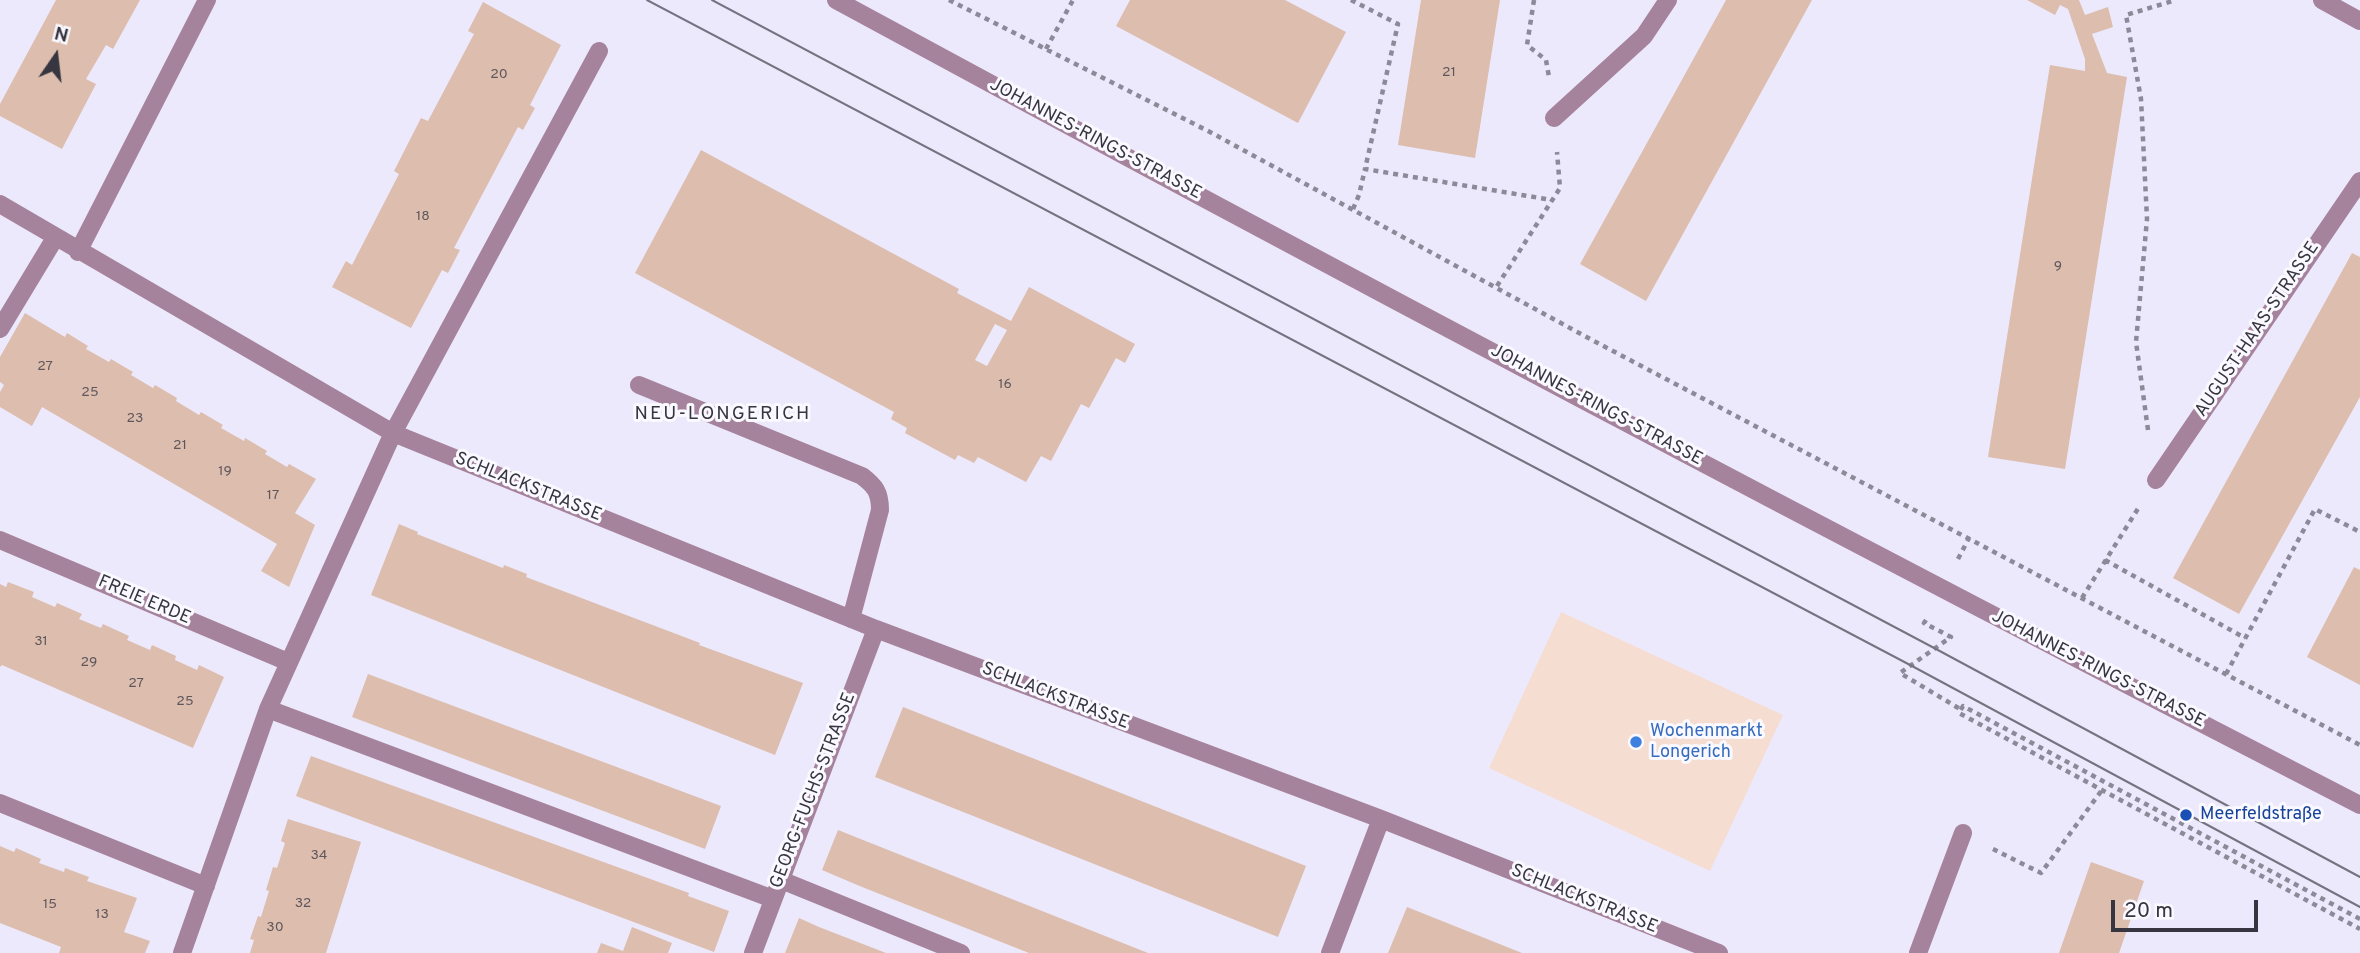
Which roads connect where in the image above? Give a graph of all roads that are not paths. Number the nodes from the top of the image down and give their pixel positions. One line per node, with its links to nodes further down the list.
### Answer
1 (207, 0): 11 (street)
2 (836, 0): 22 (street, JOHANNES-RINGS-STRASSE)
3 (1668, 0): 7 (street)
4 (2322, 0): 5 (street)
5 (2360, 20)
6 (599, 51): 14 (street)
7 (1554, 118)
8 (2360, 181): 15 (street, AUGUST-HAAS-STRASSE)
9 (0, 204): 10 (street, SCHLACKSTRASSE)
10 (55, 237): 11 (street, SCHLACKSTRASSE); 12 (street)
11 (78, 252): 14 (street, SCHLACKSTRASSE)
12 (0, 329)
13 (639, 385): 17 (street)
14 (393, 433): 17 (street, SCHLACKSTRASSE); 19 (street)
15 (2156, 480)
16 (0, 540): 19 (street, FREIE ERDE)
17 (851, 619): 18 (street, SCHLACKSTRASSE)
18 (876, 629): 23 (street, SCHLACKSTRASSE); 25 (street, GEORG-FUCHS-STRASSE)
19 (288, 662): 20 (street)
20 (268, 709): 26 (street); 27 (street)
21 (0, 803): 26 (street)
22 (2360, 805)
23 (1381, 819): 31 (street); 32 (street, SCHLACKSTRASSE)
24 (1963, 833): 33 (street)
25 (781, 880): 27 (street, GEORG-FUCHS-STRASSE); 30 (street)
26 (206, 887): 28 (street)
27 (774, 900): 29 (street, GEORG-FUCHS-STRASSE)
28 (182, 953)
29 (753, 953)
30 (961, 953)
31 (1330, 953)
32 (1720, 953)
33 (1918, 953)

